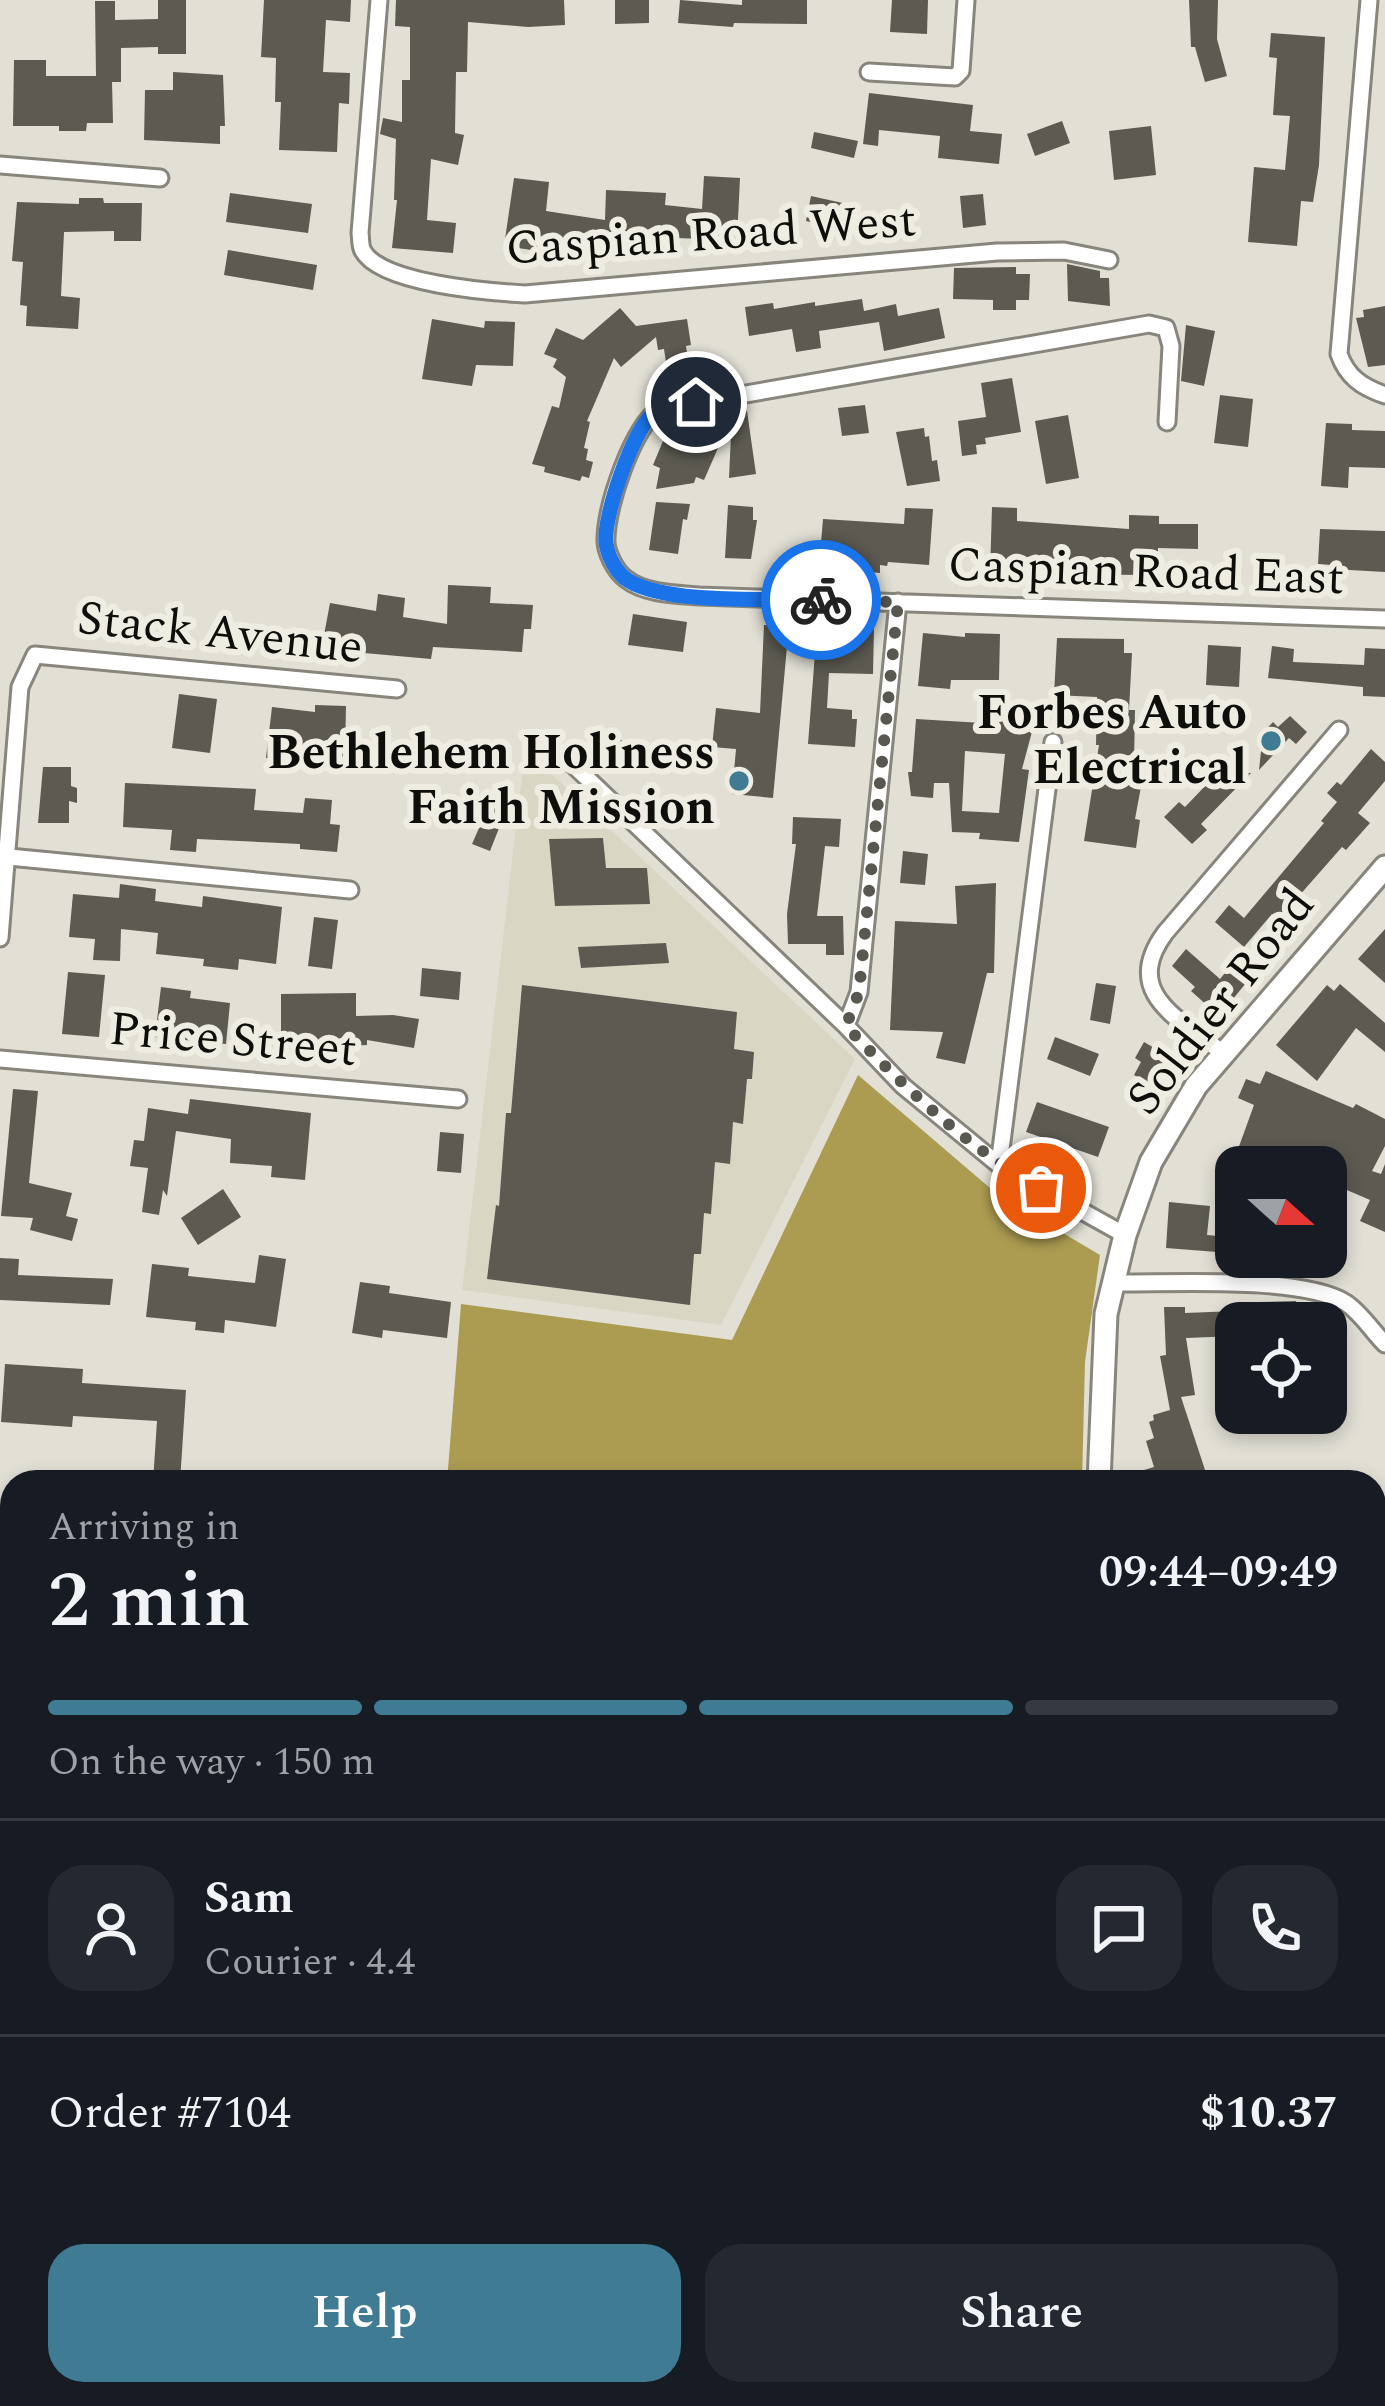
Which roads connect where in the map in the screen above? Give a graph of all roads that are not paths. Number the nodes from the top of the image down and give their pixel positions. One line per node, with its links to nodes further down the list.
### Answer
1 (379, 0): 7 (street, Caspian Road West)
2 (966, 0): 4 (street)
3 (1369, 0): 8 (street)
4 (868, 72)
5 (0, 165): 6 (street)
6 (160, 178)
7 (1109, 260)
8 (1385, 395)
9 (1167, 422): 10 (street, Caspian Road East)
10 (898, 602): 11 (street, Caspian Road East); 20 (street)
11 (1385, 620)
12 (398, 689): 16 (street, Stack Avenue)
13 (1339, 730): 21 (street)
14 (1053, 742): 24 (street)
15 (565, 757): 20 (street)
16 (6, 850): 18 (street); 19 (street, Stack Avenue)
17 (1385, 867): 21 (main road, Soldier Road)
18 (350, 890)
19 (0, 938)
20 (846, 1026): 24 (street)
21 (1222, 1053): 25 (main road, Soldier Road)
22 (0, 1059): 23 (street, Price Street)
23 (458, 1099)
24 (999, 1165): 25 (street)
25 (1125, 1234): 26 (main road, Soldier Road)
26 (1112, 1283): 27 (street); 28 (main road, Soldier Road)
27 (1385, 1345)
28 (1100, 1470)

